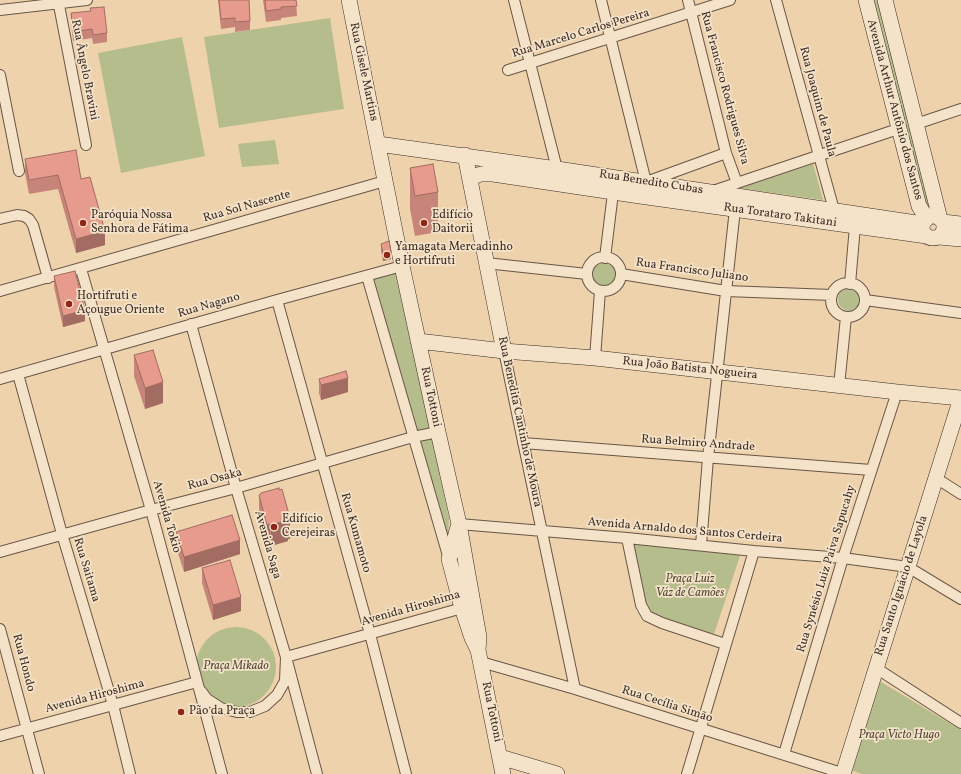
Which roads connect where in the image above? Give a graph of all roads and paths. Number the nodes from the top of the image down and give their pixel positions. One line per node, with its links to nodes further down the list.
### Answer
1 (87, 0): 10 (street)
2 (349, 0): 20 (street, Rua Gisele Martins)
3 (514, 0): 14 (street)
4 (601, 0): 13 (street)
5 (688, 0): 12 (street, Rua Francisco Rodrigues Silva)
6 (730, 0): 12 (street, Rua Marcelo Carlos Pereira)
7 (776, 0): 24 (street, Rua Joaquim de Paula)
8 (866, 0): 19 (street, Avenida Arthur Antônio dos Santos)
9 (885, 0): 18 (street, Avenida Arthur Antônio dos Santos)
10 (58, 2): 11 (street); 21 (street, Rua Ângelo Bravini)
11 (0, 10)
12 (691, 13): 13 (street, Rua Marcelo Carlos Pereira); 22 (street, Rua Francisco Rodrigues Silva)
13 (611, 38): 14 (street, Rua Marcelo Carlos Pereira); 30 (street)
14 (530, 63): 15 (street, Rua Marcelo Carlos Pereira); 26 (street)
15 (508, 70)
16 (0, 75): 27 (street)
17 (961, 109): 18 (street)
18 (916, 124): 40 (street, Avenida Arthur Antônio dos Santos)
19 (898, 129): 24 (street); 40 (street, Avenida Arthur Antônio dos Santos)
20 (378, 144): 23 (street, Rua Benedito Cubas); 28 (street, Rua Tottoni)
21 (86, 145)
22 (726, 152): 30 (street); 31 (street, Rua Francisco Rodrigues Silva)
23 (465, 155): 25 (street, Rua Benedito Cubas); 29 (street, Rua Benedita Cantinho de Moura)
24 (818, 156): 31 (street); 36 (street, Rua Joaquim de Paula)
25 (495, 167): 26 (street, Rua Benedito Cubas); 29 (street, Rua Torataro Takitani); 32 (street, Rua Torataro Takitani)
26 (557, 169): 30 (street, Rua Benedito Cubas)
27 (19, 171)
28 (385, 181): 44 (street, Rua Tottoni); 45 (street, Rua Sol Nascente)
29 (470, 181): 43 (street, Rua Benedita Cantinho de Moura)
30 (646, 182): 33 (street, Rua Benedito Cubas); 34 (street)
31 (737, 182): 33 (street)
32 (613, 192): 34 (street, Rua Torataro Takitani); 42 (street)
33 (711, 192): 36 (street, Rua Benedito Cubas)
34 (640, 196): 35 (street, Rua Torataro Takitani)
35 (735, 209): 39 (street, Rua Torataro Takitani); 53 (street)
36 (834, 210): 40 (street, Rua Benedito Cubas)
37 (0, 219): 49 (street)
38 (961, 224): 40 (street, Rua Benedito Cubas)
39 (855, 226): 40 (street, Rua Torataro Takitani); 50 (street)
40 (933, 226): 41 (street, Rua Torataro Takitani)
41 (961, 239)
42 (605, 258): 46 (street); 47 (street)
43 (486, 263): 46 (street); 62 (street, Rua Benedita Cantinho de Moura)
44 (402, 266): 48 (street, Rua Nagano); 60 (street, Rua Tottoni)
45 (81, 268): 49 (street, Rua Sol Nascente); 61 (street, Avenida Tokio)
46 (587, 274): 52 (street)
47 (621, 274): 52 (street); 53 (street, Rua Francisco Juliano)
48 (367, 276): 55 (street, Rua Nagano); 71 (street, Rua Tottoni)
49 (48, 278): 51 (street, Rua Sol Nascente)
50 (850, 284): 54 (street); 56 (street)
51 (0, 291)
52 (600, 291): 63 (street)
53 (726, 291): 54 (street, Rua Francisco Juliano); 64 (street)
54 (832, 295): 58 (street)
55 (277, 300): 59 (street, Rua Nagano); 74 (street, Rua Kumamoto)
56 (865, 300): 57 (street); 58 (street)
57 (961, 313)
58 (846, 317): 67 (street)
59 (191, 324): 61 (street, Rua Nagano); 77 (street, Avenida Saga)
60 (418, 341): 62 (street, Rua João Batista Nogueira); 70 (street, Rua Tottoni)
61 (104, 350): 65 (street, Rua Nagano); 79 (street, Avenida Tokio)
62 (504, 351): 63 (street, Rua João Batista Nogueira); 72 (street, Rua Benedita Cantinho de Moura)
63 (595, 358): 64 (street, Rua João Batista Nogueira)
64 (718, 372): 67 (street, Rua João Batista Nogueira); 73 (street)
65 (18, 374): 66 (street, Rua Nagano); 82 (street, Rua Saitama)
66 (0, 379)
67 (839, 386): 68 (street, Rua João Batista Nogueira)
68 (897, 392): 69 (street, Rua João Batista Nogueira); 75 (street, Rua Synésio Luiz Paiva Sapucahy)
69 (961, 398): 76 (street, Rua Santo Ignácio de Layola)
70 (438, 432): 71 (street, Rua Osaka); 80 (street, Rua Tottoni)
71 (413, 437): 74 (street, Rua Osaka); 88 (street, Rua Tottoni)
72 (523, 443): 73 (street, Rua Belmiro Andrade); 81 (street, Rua Benedita Cantinho de Moura)
73 (708, 458): 75 (street, Rua Belmiro Andrade); 84 (street)
74 (322, 463): 77 (street, Rua Osaka); 93 (street, Rua Kumamoto)
75 (871, 470): 87 (street, Rua Synésio Luiz Paiva Sapucahy)
76 (936, 478): 78 (street); 89 (street, Rua Santo Ignácio de Layola)
77 (236, 488): 79 (street, Rua Osaka); 96 (street, Avenida Saga)
78 (961, 494)
79 (150, 510): 82 (street, Rua Osaka); 98 (street, Avenida Tokio)
80 (459, 524): 81 (street, Avenida Arnaldo dos Santos Cerdeira); 88 (street); 91 (street, Rua Tottoni)
81 (541, 531): 83 (street, Avenida Arnaldo dos Santos Cerdeira); 99 (street, Rua Benedita Cantinho de Moura)
82 (62, 534): 86 (street, Rua Osaka); 100 (street, Rua Saitama)
83 (627, 538): 84 (street, Avenida Arnaldo dos Santos Cerdeira); 94 (street)
84 (701, 545): 85 (street, Avenida Arnaldo dos Santos Cerdeira)
85 (754, 551): 87 (street, Avenida Arnaldo dos Santos Cerdeira); 94 (street)
86 (0, 552)
87 (843, 558): 89 (street, Avenida Arnaldo dos Santos Cerdeira); 105 (street, Rua Synésio Luiz Paiva Sapucahy)
88 (449, 559): 91 (street, Rua Tottoni)
89 (908, 567): 90 (street); 97 (street, Rua Santo Ignácio de Layola)
90 (961, 599)
91 (468, 606): 93 (street, Avenida Hiroshima); 95 (street, Rua Tottoni)
92 (0, 629): 102 (street, Rua Hondo)
93 (370, 634): 96 (street, Avenida Hiroshima); 111 (street, Rua Kumamoto)
94 (725, 644): 103 (street)
95 (479, 656): 99 (street, Rua Cecília Simão); 106 (street, Rua Tottoni)
96 (286, 657): 98 (street); 110 (street, Avenida Saga)
97 (876, 668): 101 (street); 115 (street, Rua Santo Ignácio de Layola)
98 (199, 686): 100 (street, Avenida Hiroshima); 109 (street, Avenida Tokio)
99 (575, 689): 103 (street, Rua Cecília Simão)
100 (113, 705): 102 (street, Avenida Hiroshima); 108 (street, Rua Saitama)
101 (961, 723)
102 (27, 729): 104 (street, Avenida Hiroshima); 107 (street, Rua Hondo)
103 (700, 729): 105 (street, Rua Cecília Simão); 114 (street)
104 (0, 736)
105 (784, 754): 115 (street, Rua Cecília Simão)
106 (500, 757): 112 (street, Rua Tottoni); 113 (street)
107 (39, 774)
108 (130, 774)
109 (222, 774)
110 (317, 774)
111 (406, 774)
112 (504, 774)
113 (557, 774)
114 (687, 774)
115 (844, 774)

